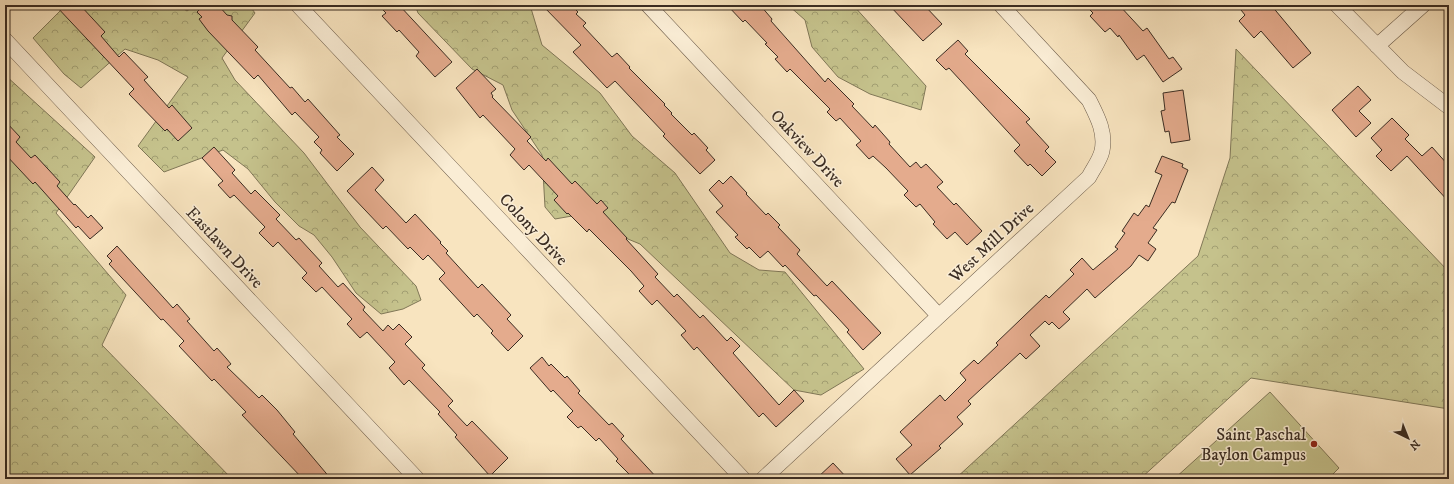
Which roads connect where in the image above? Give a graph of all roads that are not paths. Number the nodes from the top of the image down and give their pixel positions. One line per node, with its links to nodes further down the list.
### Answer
1 (298, 5): 11 (street, Colony Drive)
2 (648, 5): 9 (street, Oakview Drive)
3 (1001, 5): 9 (street, West Mill Drive)
4 (1336, 5): 7 (street)
5 (1423, 5): 7 (street)
6 (5, 40): 10 (street, Eastlawn Drive)
7 (1377, 46): 8 (street)
8 (1449, 106)
9 (939, 316): 12 (street, West Mill Drive)
10 (416, 479)
11 (743, 479)
12 (763, 479)

